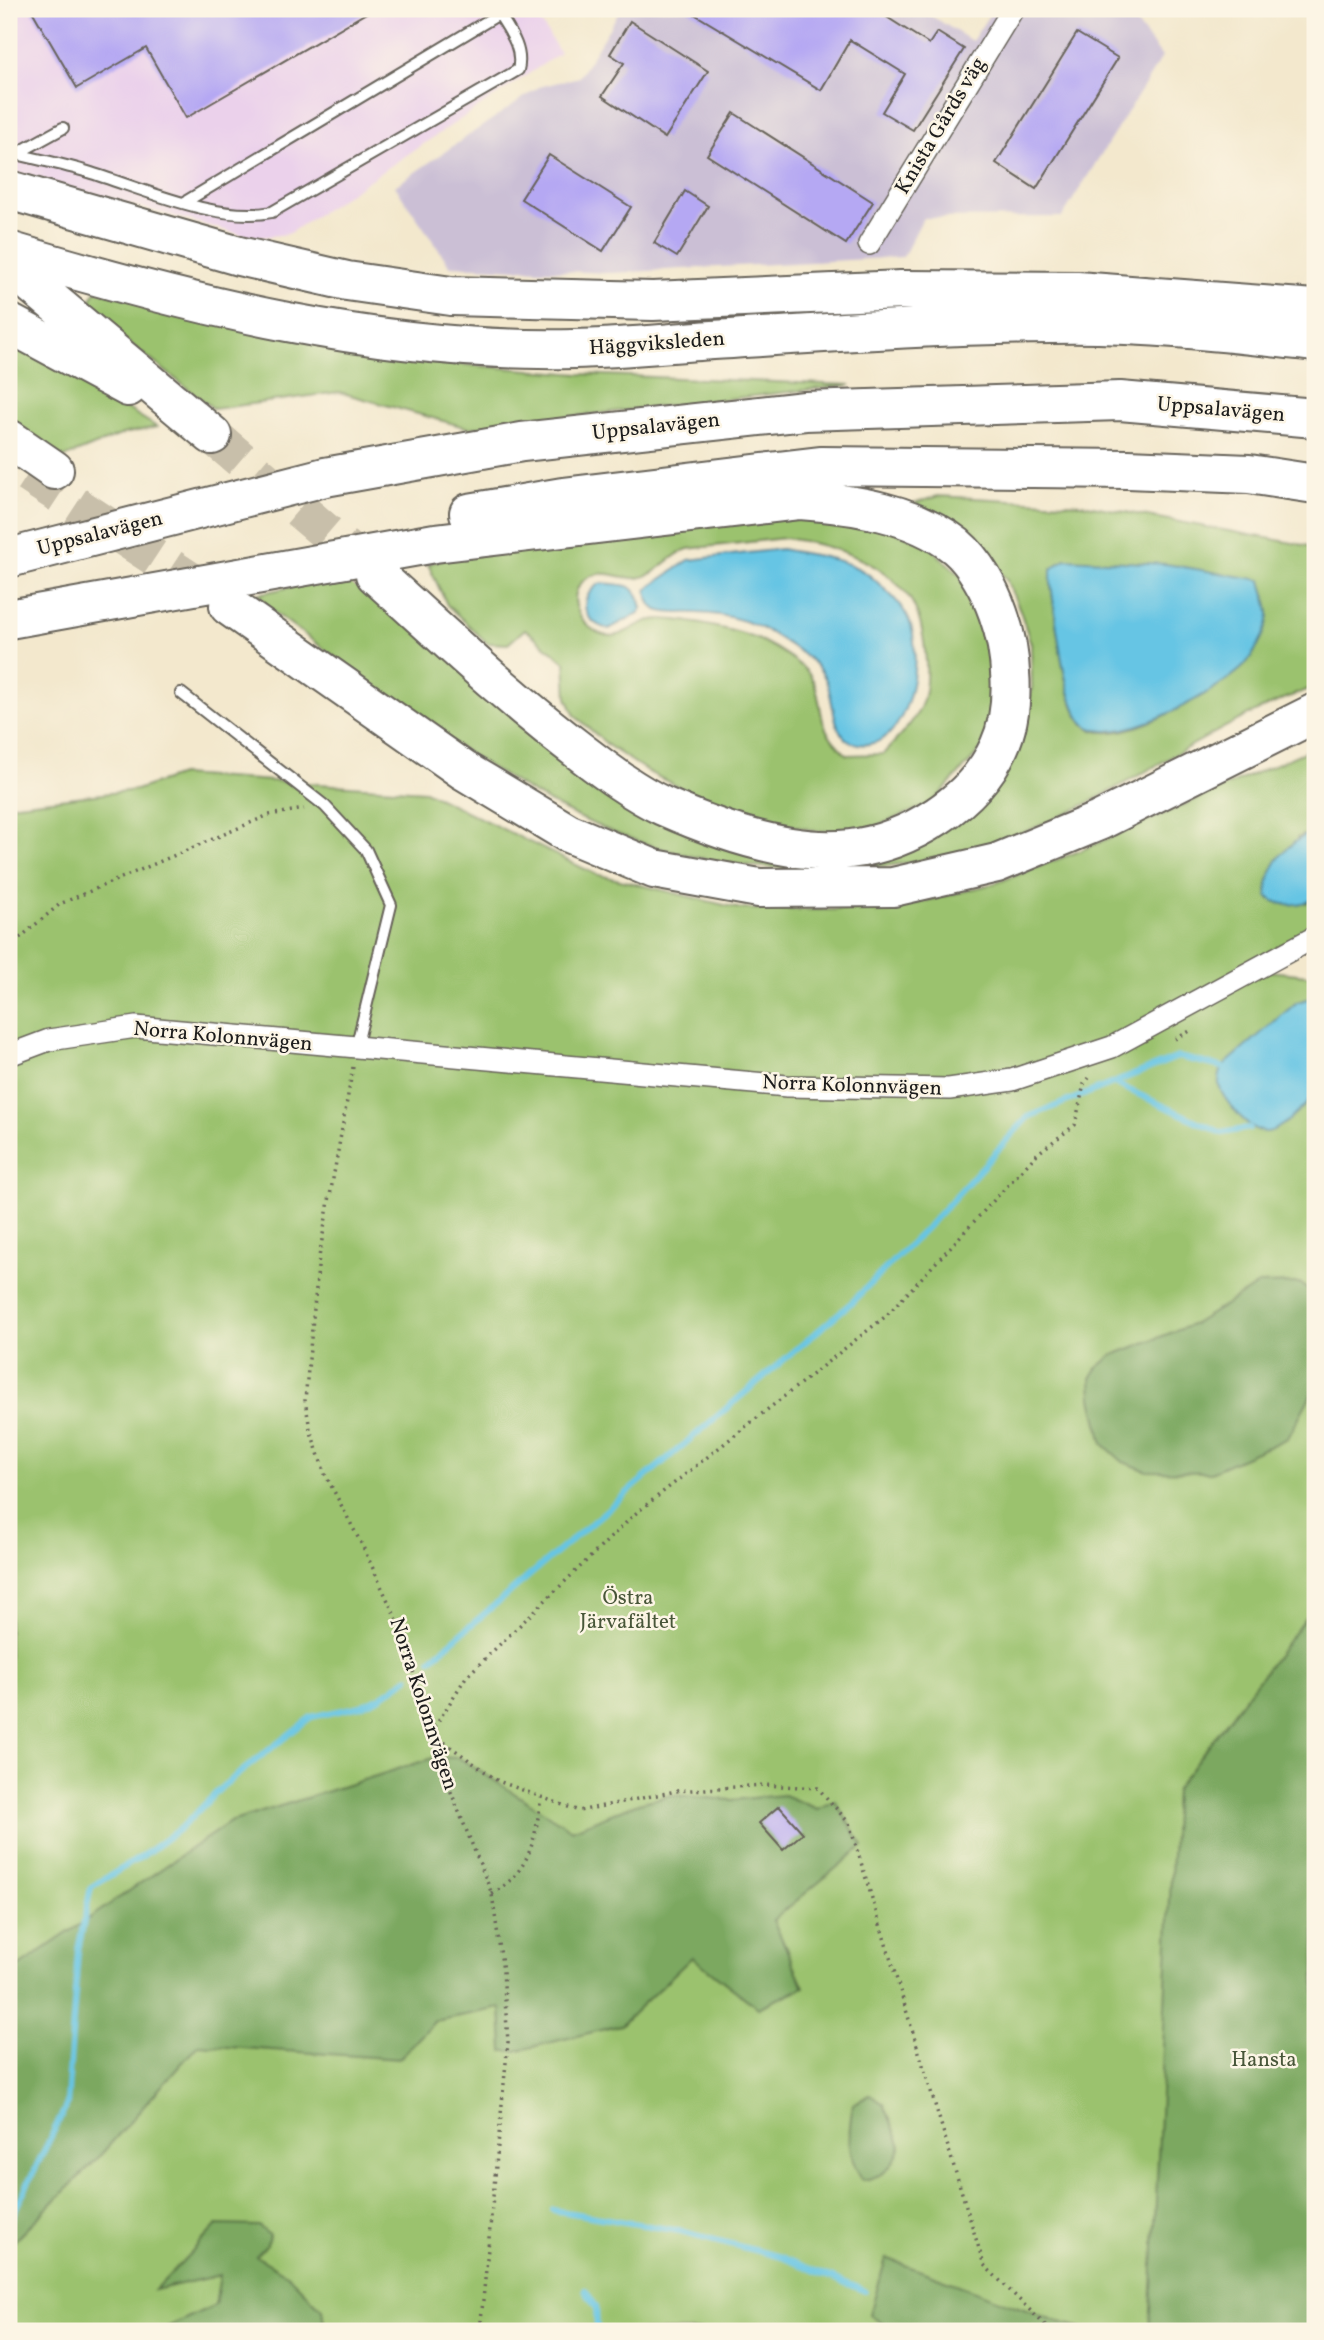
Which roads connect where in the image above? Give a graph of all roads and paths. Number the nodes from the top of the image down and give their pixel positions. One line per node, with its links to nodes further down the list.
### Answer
1 (1013, 9): 6 (street, Knista Gårds väg)
2 (498, 11): 5 (lane); 5 (lane)
3 (63, 128): 4 (lane)
4 (11, 165): 5 (lane); 9 (highway)
5 (185, 202)
6 (869, 244)
7 (9, 251): 11 (highway, Häggviksleden)
8 (9, 265): 10 (highway)
9 (1315, 309)
10 (9, 323)
11 (1315, 342)
12 (1315, 418): 16 (highway, Uppsalavägen)
13 (9, 439): 14 (highway)
14 (30, 469)
15 (1315, 484): 19 (highway)
16 (9, 558)
17 (375, 574): 19 (highway)
18 (229, 606): 21 (highway)
19 (9, 617)
20 (181, 693): 22 (lane)
21 (1315, 713)
22 (325, 806): 24 (path); 25 (lane)
23 (1315, 937): 25 (street, Norra Kolonnvägen)
24 (9, 947)
25 (356, 1048): 26 (street, Norra Kolonnvägen); 28 (path, Norra Kolonnvägen)
26 (9, 1055)
27 (1084, 1084): 28 (path)
28 (431, 1733): 29 (path); 30 (path, Norra Kolonnvägen)
29 (541, 1798): 30 (path); 32 (path)
30 (492, 1894): 31 (path, Norra Kolonnvägen)
31 (480, 2331)
32 (1051, 2331)

